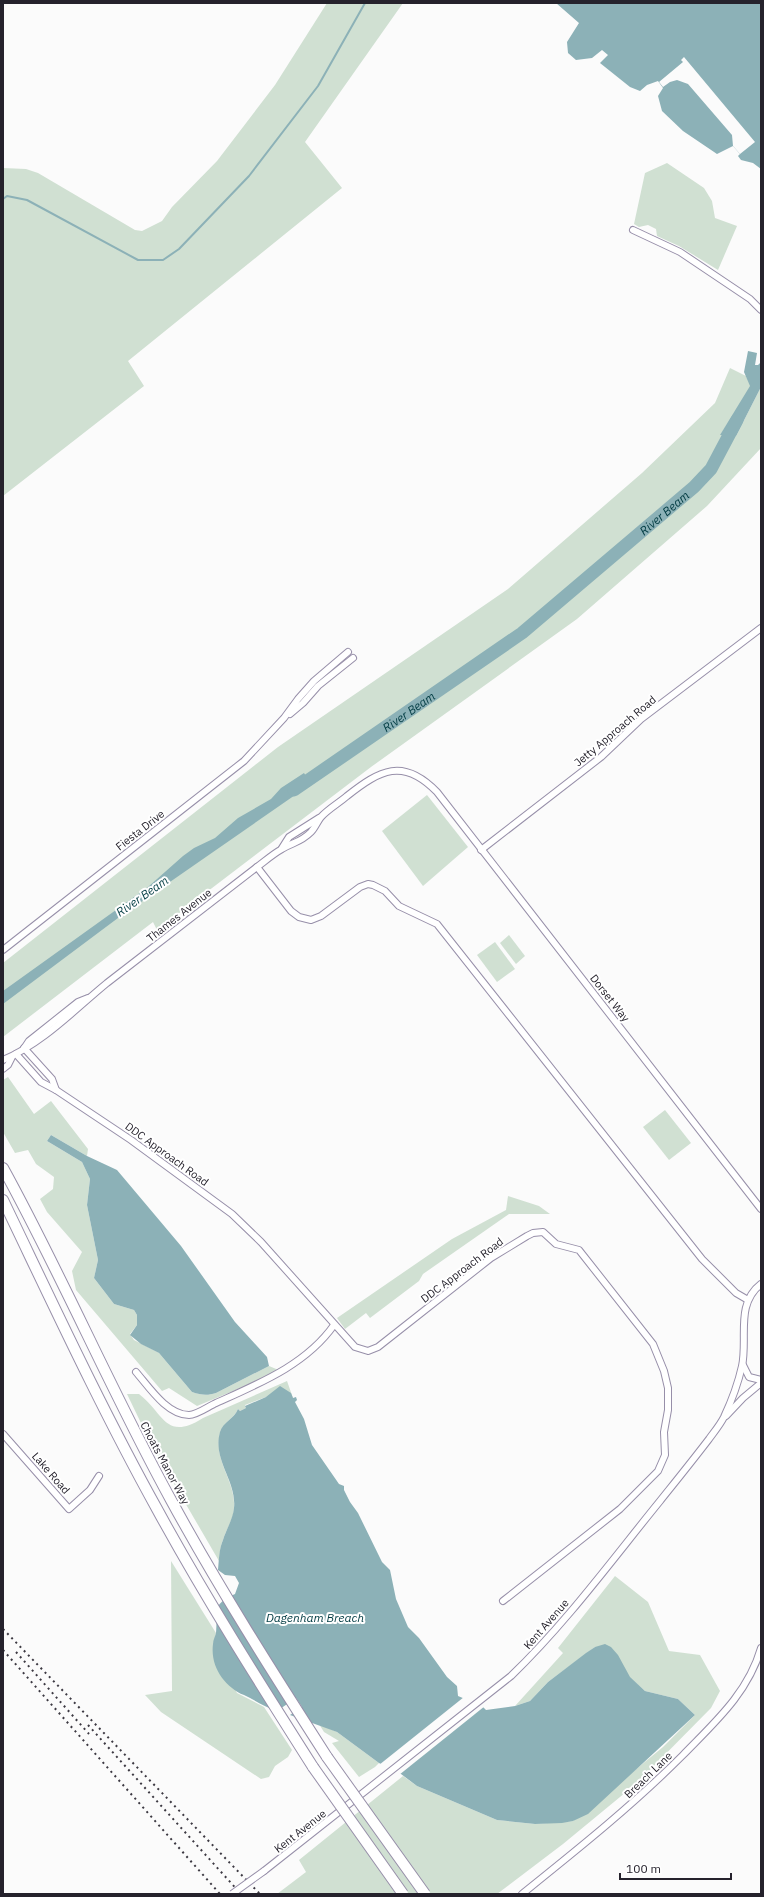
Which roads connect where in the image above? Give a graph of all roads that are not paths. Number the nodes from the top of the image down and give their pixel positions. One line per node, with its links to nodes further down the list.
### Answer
1 (633, 230): 2 (street)
2 (761, 310)
3 (761, 628): 10 (street, Jetty Approach Road)
4 (348, 652): 6 (street, Fiesta Drive)
5 (353, 658): 6 (street, Fiesta Drive)
6 (284, 718): 12 (street, Fiesta Drive)
7 (443, 800): 8 (street, Thames Avenue); 10 (street, Dorset Way)
8 (321, 817): 9 (street, Thames Avenue); 9 (street, Thames Avenue)
9 (282, 848): 11 (street, Thames Avenue)
10 (481, 850): 20 (street, Dorset Way)
11 (257, 867): 13 (street, Thames Avenue); 22 (street)
12 (3, 950)
13 (25, 1047): 14 (street, Thames Avenue); 17 (street)
14 (14, 1056): 15 (street, Thames Avenue); 16 (street, Thames Avenue); 17 (street, DDC Approach Road)
15 (3, 1060)
16 (3, 1069)
17 (56, 1090): 23 (street, DDC Approach Road)
18 (3, 1168): 34 (highway, Choats Manor Way, bridge)
19 (3, 1200): 33 (highway, bridge)
20 (761, 1208)
21 (761, 1284): 22 (street, Kent Avenue)
22 (748, 1300): 24 (street, Kent Avenue)
23 (334, 1326): 25 (street); 30 (street, DDC Approach Road)
24 (742, 1364): 26 (street); 27 (street, Kent Avenue)
25 (136, 1372)
26 (761, 1381): 27 (street)
27 (724, 1419): 32 (street, Kent Avenue, bridge)
28 (3, 1434): 29 (street, Lake Road)
29 (99, 1476)
30 (503, 1601)
31 (761, 1648): 35 (street, Breach Lane)
32 (232, 1894)
33 (403, 1894)
34 (425, 1894)
35 (522, 1894)

